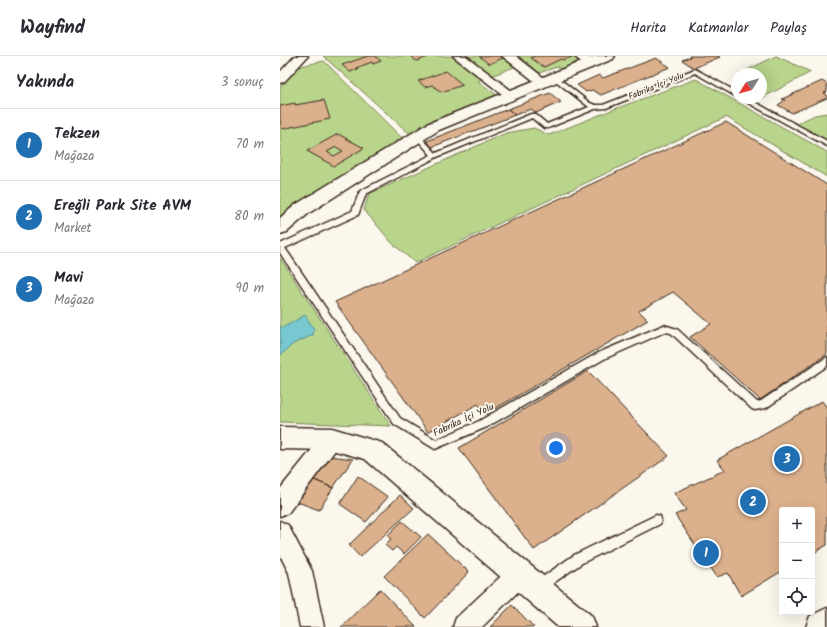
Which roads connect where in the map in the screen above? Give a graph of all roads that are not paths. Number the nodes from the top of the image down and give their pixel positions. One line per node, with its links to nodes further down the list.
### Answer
1 (302, 56): 7 (street)
2 (459, 56): 9 (street)
3 (508, 56): 6 (street)
4 (608, 56): 5 (main road)
5 (585, 60): 8 (main road)
6 (525, 69): 8 (street); 9 (street)
7 (280, 79)
8 (548, 79): 11 (main road); 13 (lane)
9 (493, 81): 11 (street)
10 (731, 92): 13 (lane, Fabrika İçi Yolu)
11 (511, 95): 14 (main road)
12 (753, 104): 15 (lane)
13 (594, 107): 16 (lane, Fabrika İçi Yolu)
14 (417, 136): 16 (lane); 17 (main road)
15 (827, 144)
16 (435, 156): 18 (lane, Fabrika İçi Yolu)
17 (280, 228)
18 (827, 361)
19 (280, 438): 20 (main road)
20 (332, 439): 21 (street); 24 (main road)
21 (280, 506)
22 (656, 520): 24 (lane)
23 (280, 532): 26 (street)
24 (527, 582): 27 (street); 28 (main road)
25 (827, 623): 29 (main road)
26 (312, 627)
27 (465, 627)
28 (581, 627)
29 (821, 627)

